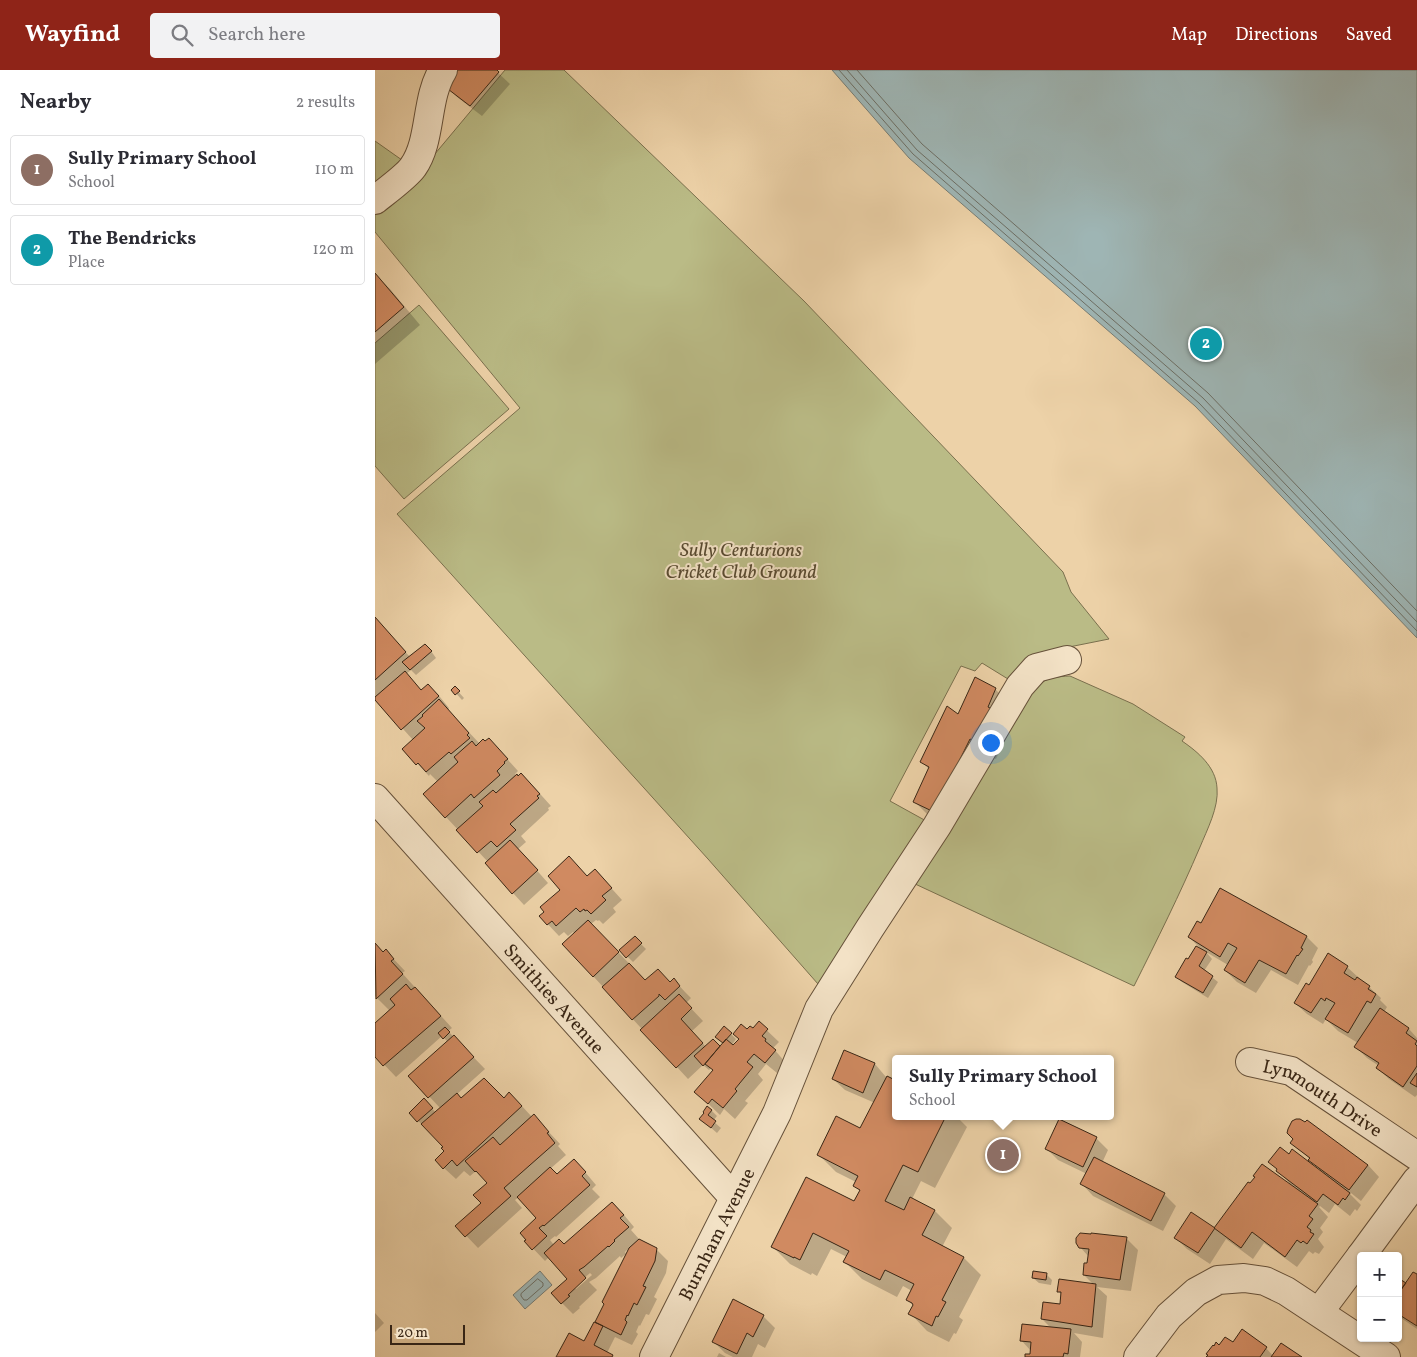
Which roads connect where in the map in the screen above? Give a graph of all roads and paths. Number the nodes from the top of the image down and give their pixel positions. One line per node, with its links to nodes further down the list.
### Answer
1 (443, 70): 2 (street)
2 (375, 200)
3 (1067, 660): 8 (street, Burnham Avenue)
4 (375, 798): 8 (street, Smithies Avenue)
5 (1250, 1062): 6 (street, Lynmouth Drive)
6 (1417, 1156)
7 (1417, 1180): 9 (street)
8 (734, 1198): 12 (street, Burnham Avenue)
9 (1364, 1252)
10 (1357, 1261): 11 (street)
11 (1319, 1312): 13 (street); 14 (street)
12 (654, 1357)
13 (1138, 1357)
14 (1386, 1357)

